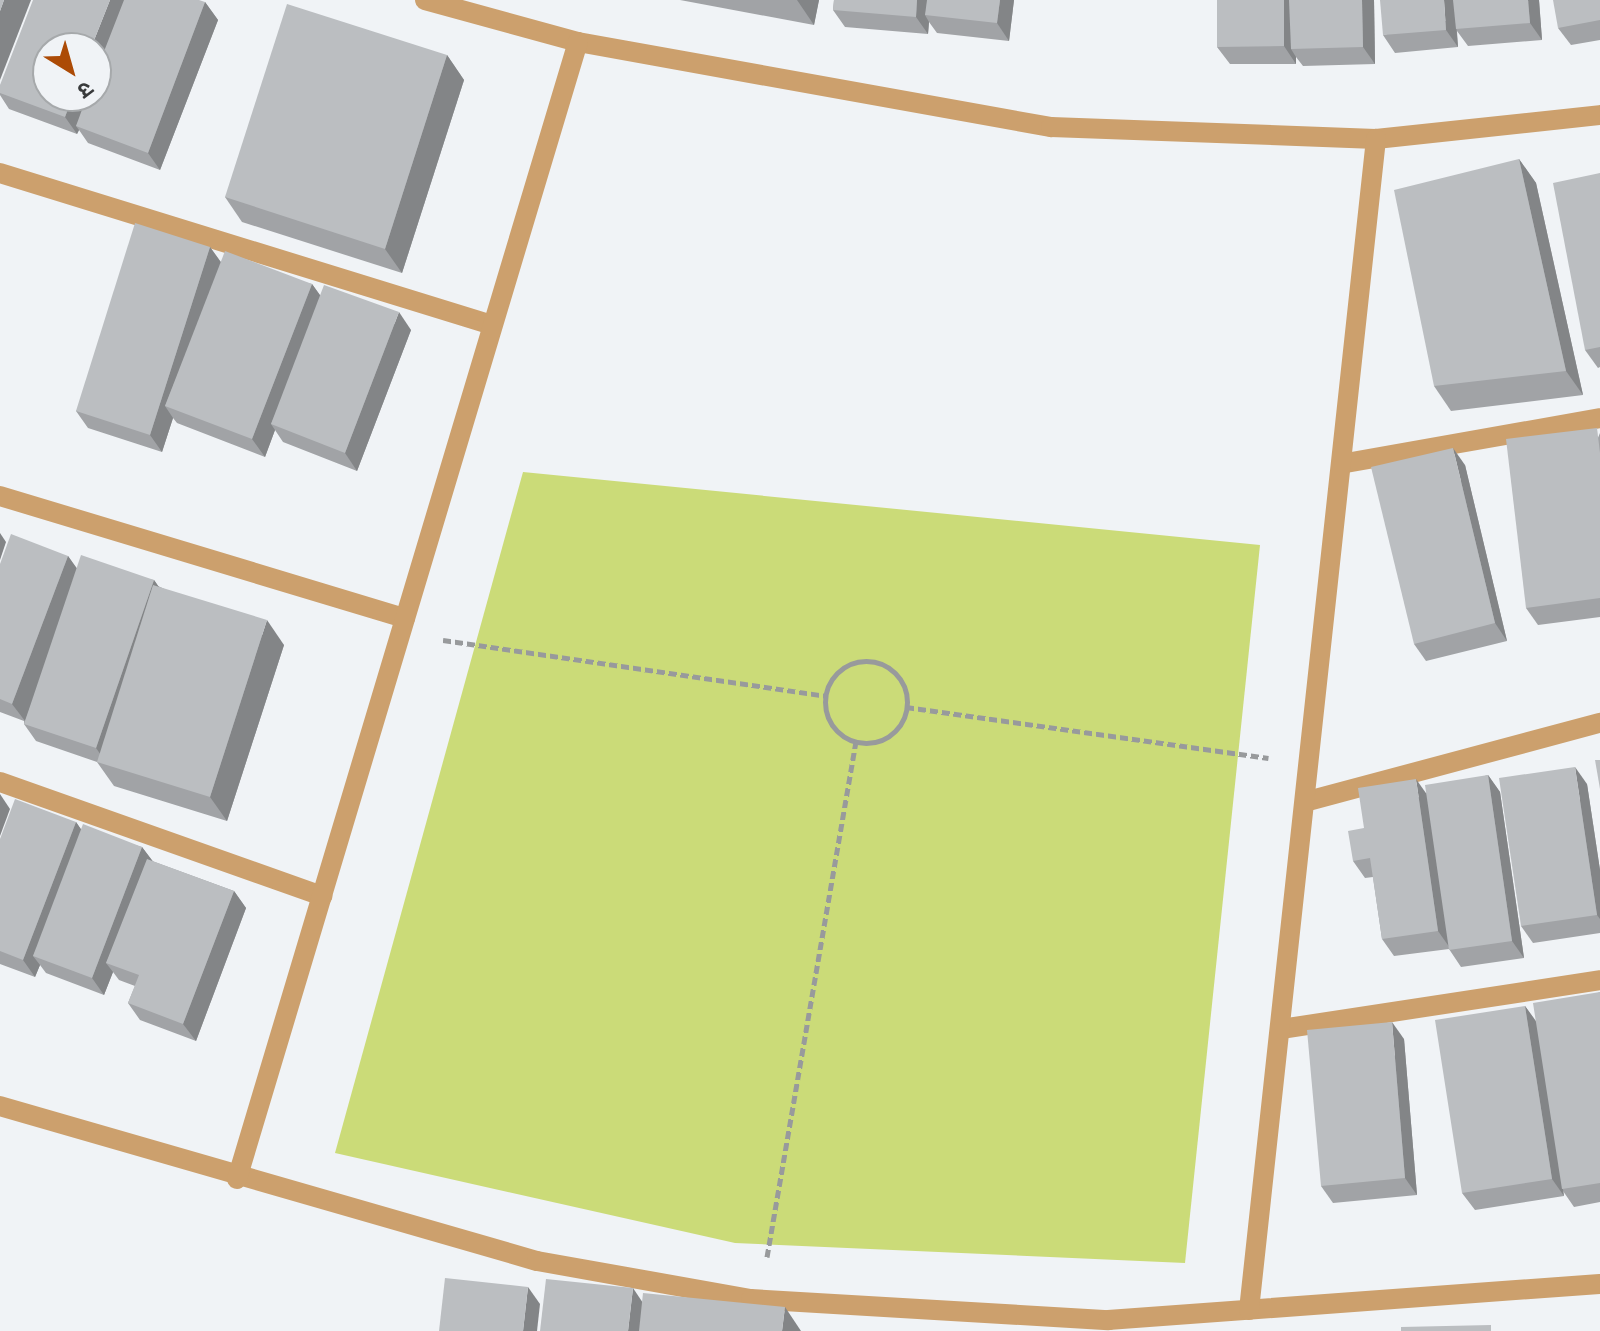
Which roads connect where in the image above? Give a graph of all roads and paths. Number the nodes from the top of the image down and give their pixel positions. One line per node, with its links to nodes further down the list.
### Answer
1 (425, 0): 2 (street)
2 (578, 42): 4 (street); 6 (street)
3 (1600, 115): 4 (street)
4 (1376, 139): 8 (street)
5 (0, 173): 6 (street)
6 (492, 325): 10 (street)
7 (1600, 418): 8 (street)
8 (1346, 463): 15 (street)
9 (0, 496): 10 (street)
10 (402, 628): 11 (path); 18 (street)
11 (826, 696): 12 (path); 14 (path)
12 (906, 707): 14 (path); 15 (path)
13 (1600, 723): 17 (street)
14 (856, 741): 24 (path)
15 (1309, 761): 17 (street)
16 (0, 782): 18 (street)
17 (1308, 801): 20 (street)
18 (322, 896): 22 (street)
19 (1600, 980): 20 (street)
20 (1281, 1029): 25 (street)
21 (0, 1106): 22 (street)
22 (237, 1179): 24 (street)
23 (1600, 1284): 25 (street)
24 (751, 1299): 25 (street)
25 (1249, 1310)

